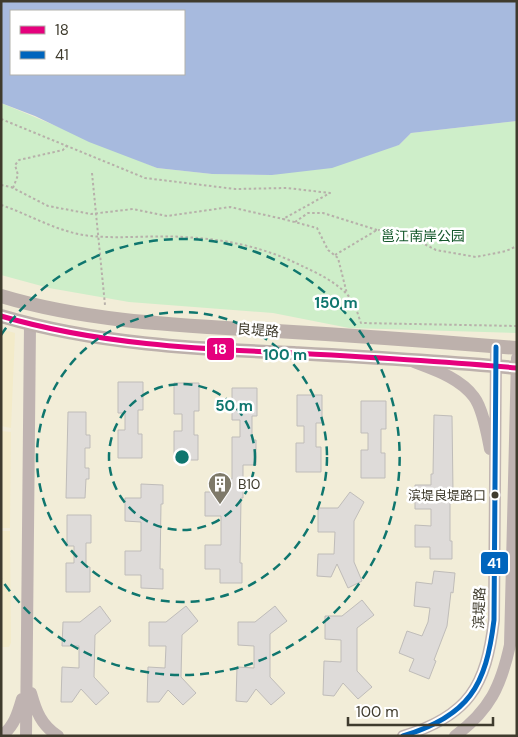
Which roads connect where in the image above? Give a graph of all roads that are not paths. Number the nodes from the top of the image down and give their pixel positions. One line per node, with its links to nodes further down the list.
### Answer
1 (1, 296): 4 (main road, 良堤路)
2 (1, 316): 3 (main road, 良堤路)
3 (30, 324): 7 (main road, 良堤路); 14 (street)
4 (406, 339): 5 (main road, 良堤路); 7 (main road)
5 (496, 347): 6 (main road, 良堤路); 9 (street, 滨堤路)
6 (517, 348)
7 (404, 358): 9 (main road, 良堤路); 12 (street)
8 (517, 358): 10 (street)
9 (496, 366): 10 (main road, 良堤路); 12 (street, 滨堤路)
10 (516, 368): 13 (street)
11 (517, 457): 13 (street)
12 (495, 474): 13 (street); 18 (street, 滨堤路)
13 (514, 475): 19 (street)
14 (27, 677): 15 (street); 16 (street); 17 (street)
15 (1, 736)
16 (26, 736)
17 (58, 736)
18 (403, 736)
19 (455, 736)

